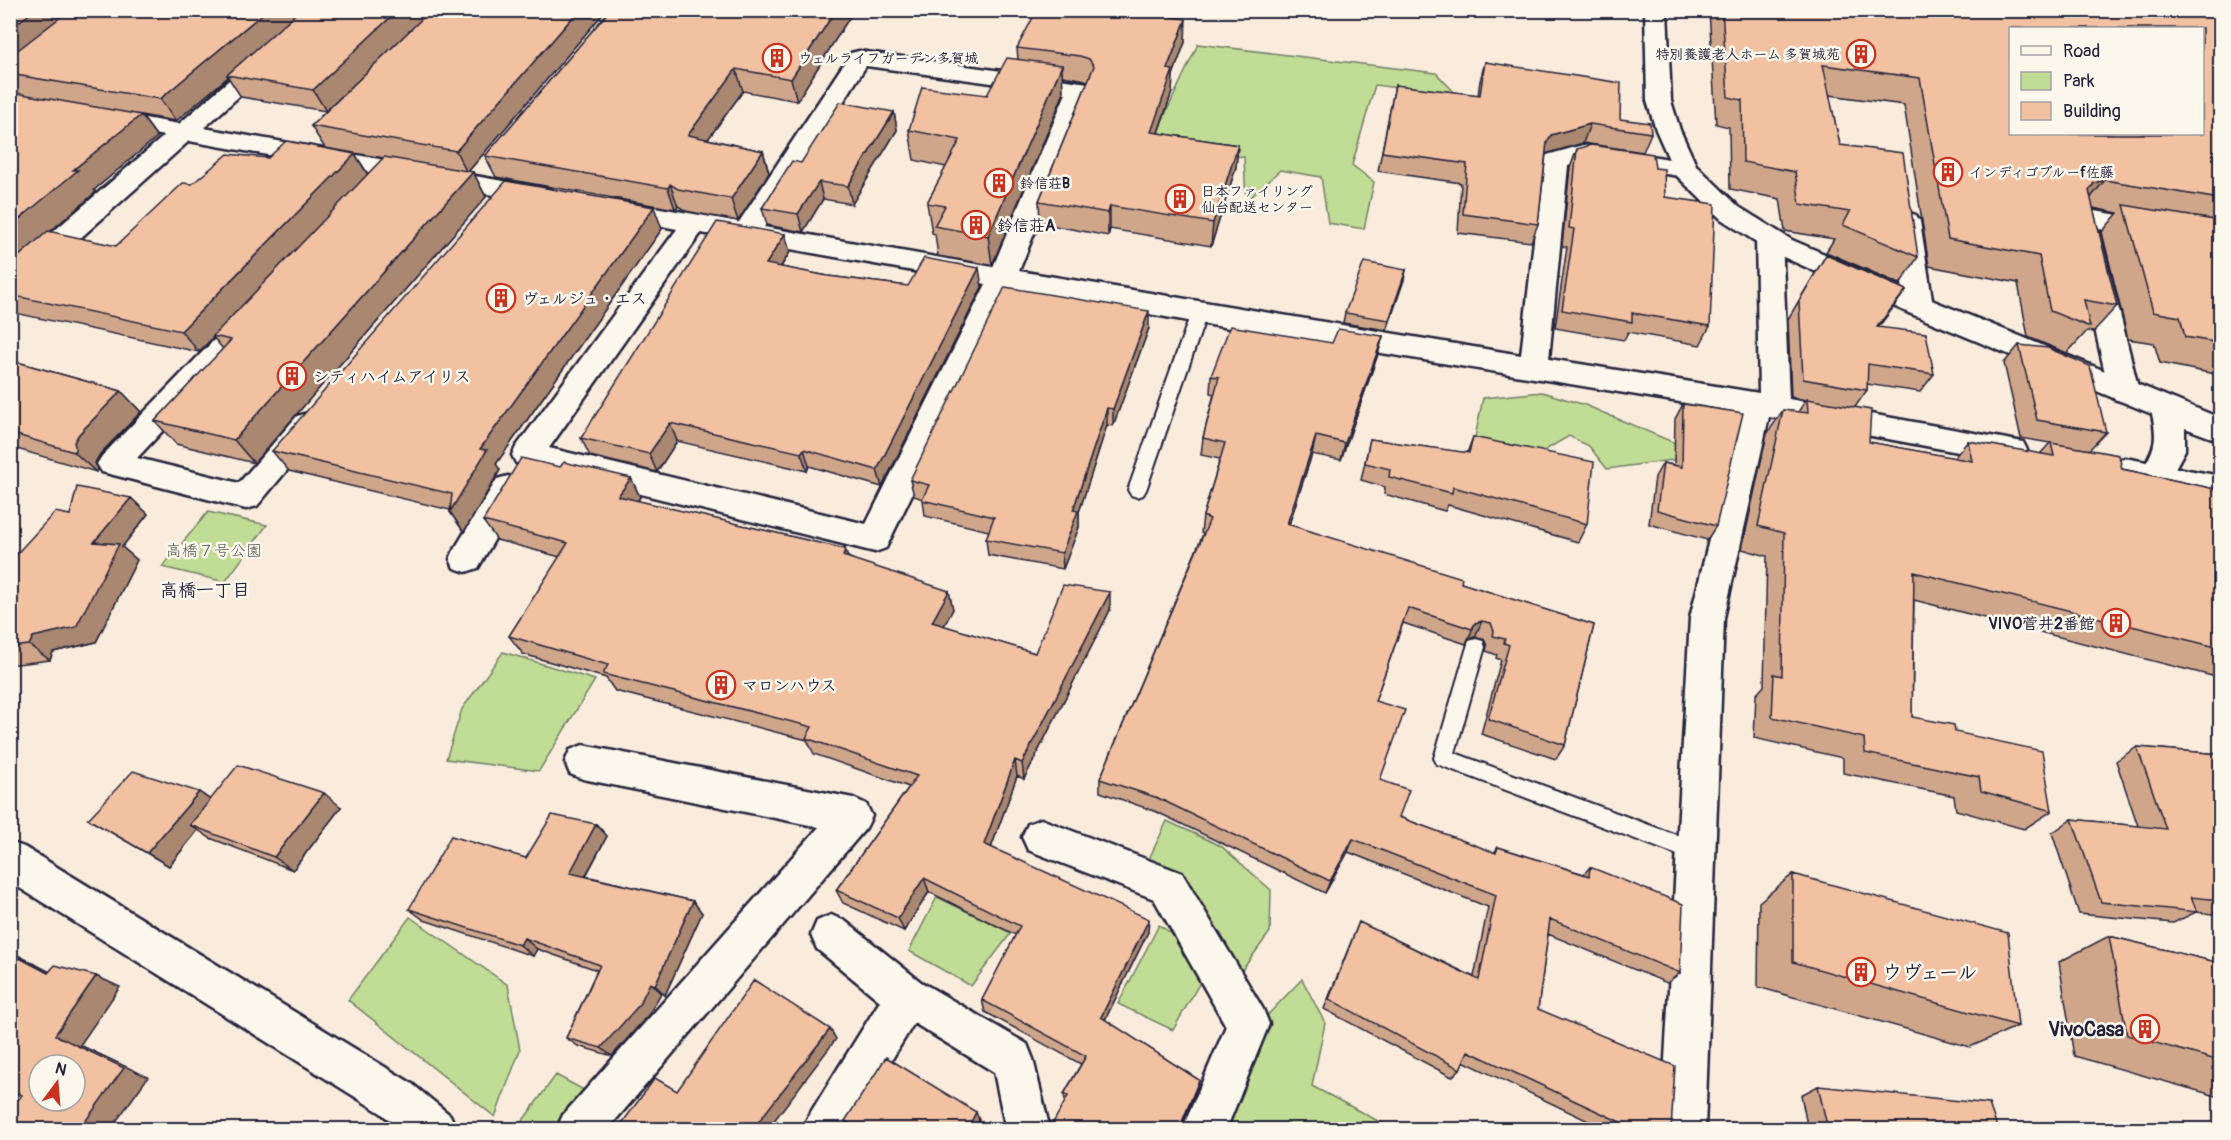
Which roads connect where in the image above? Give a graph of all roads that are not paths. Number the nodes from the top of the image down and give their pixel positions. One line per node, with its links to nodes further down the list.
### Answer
1 (323, 10): 4 (street)
2 (1656, 10): 6 (street)
3 (75, 112): 4 (street)
4 (185, 132): 5 (street); 15 (street)
5 (392, 169): 7 (street); 8 (street)
6 (1685, 169): 13 (street); 20 (street)
7 (509, 190): 10 (street); 11 (street)
8 (367, 195)
9 (1904, 199): 18 (street)
10 (485, 217)
11 (694, 224): 12 (street); 26 (street)
12 (746, 233): 16 (street); 16 (street)
13 (1769, 238): 18 (street); 22 (street)
14 (2220, 241): 21 (street)
15 (15, 276)
16 (1002, 279): 19 (street); 26 (street)
17 (269, 300): 23 (street)
18 (1919, 306): 21 (street)
19 (1199, 313): 20 (street); 31 (lane)
20 (1534, 366): 22 (street)
21 (2124, 391): 24 (street)
22 (1766, 405): 27 (street); 36 (street)
23 (323, 406)
24 (2164, 407): 25 (street); 29 (street)
25 (2220, 430)
26 (527, 455): 32 (street)
27 (2040, 455)
28 (2097, 465): 29 (street)
29 (2155, 476): 30 (street)
30 (2220, 488)
31 (1137, 490)
32 (466, 559)
33 (1476, 647): 36 (lane)
34 (583, 762): 41 (street)
35 (1041, 837): 44 (street)
36 (1696, 852): 45 (street)
37 (10, 860): 40 (street)
38 (831, 935): 39 (street)
39 (907, 996): 42 (street); 43 (street)
40 (435, 1130)
41 (578, 1130)
42 (824, 1130)
43 (1028, 1130)
44 (1204, 1130)
45 (1683, 1130)

